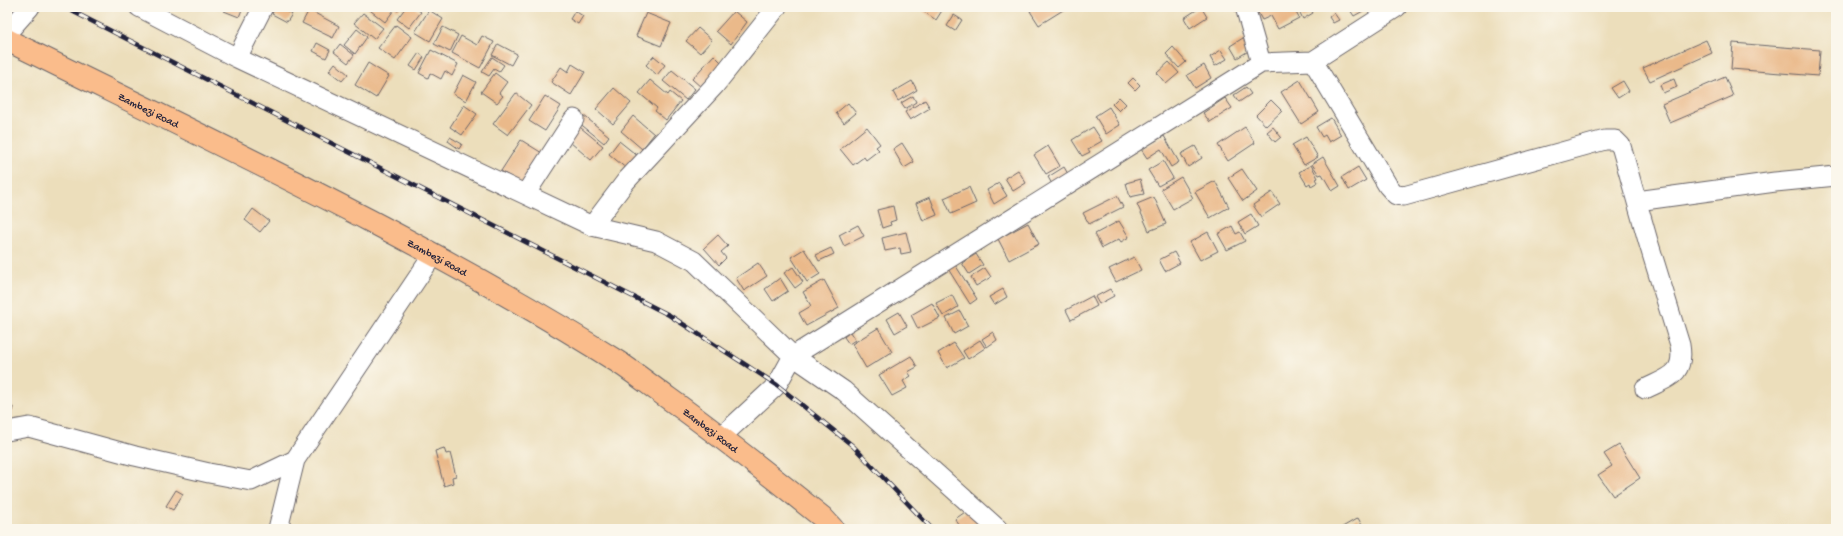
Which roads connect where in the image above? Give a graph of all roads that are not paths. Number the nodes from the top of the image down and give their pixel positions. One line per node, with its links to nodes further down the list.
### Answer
1 (30, 7): 7 (street)
2 (139, 7): 9 (street)
3 (263, 7): 9 (street)
4 (777, 7): 16 (street)
5 (1245, 7): 11 (street)
6 (1397, 7): 10 (street)
7 (7, 33)
8 (7, 40): 17 (main road, Zambezi Road)
9 (237, 58): 14 (street)
10 (1314, 61): 11 (street); 15 (street)
11 (1261, 63): 18 (street)
12 (574, 119): 14 (street)
13 (1836, 176): 15 (street)
14 (526, 194): 16 (street)
15 (1637, 201): 19 (street)
16 (592, 226): 18 (street)
17 (433, 255): 21 (main road, Zambezi Road); 22 (street)
18 (793, 356): 21 (street); 25 (street)
19 (1645, 389)
20 (7, 431): 22 (street)
21 (722, 436): 24 (main road, Zambezi Road)
22 (295, 460): 23 (street)
23 (278, 529)
24 (833, 529)
25 (998, 529)

